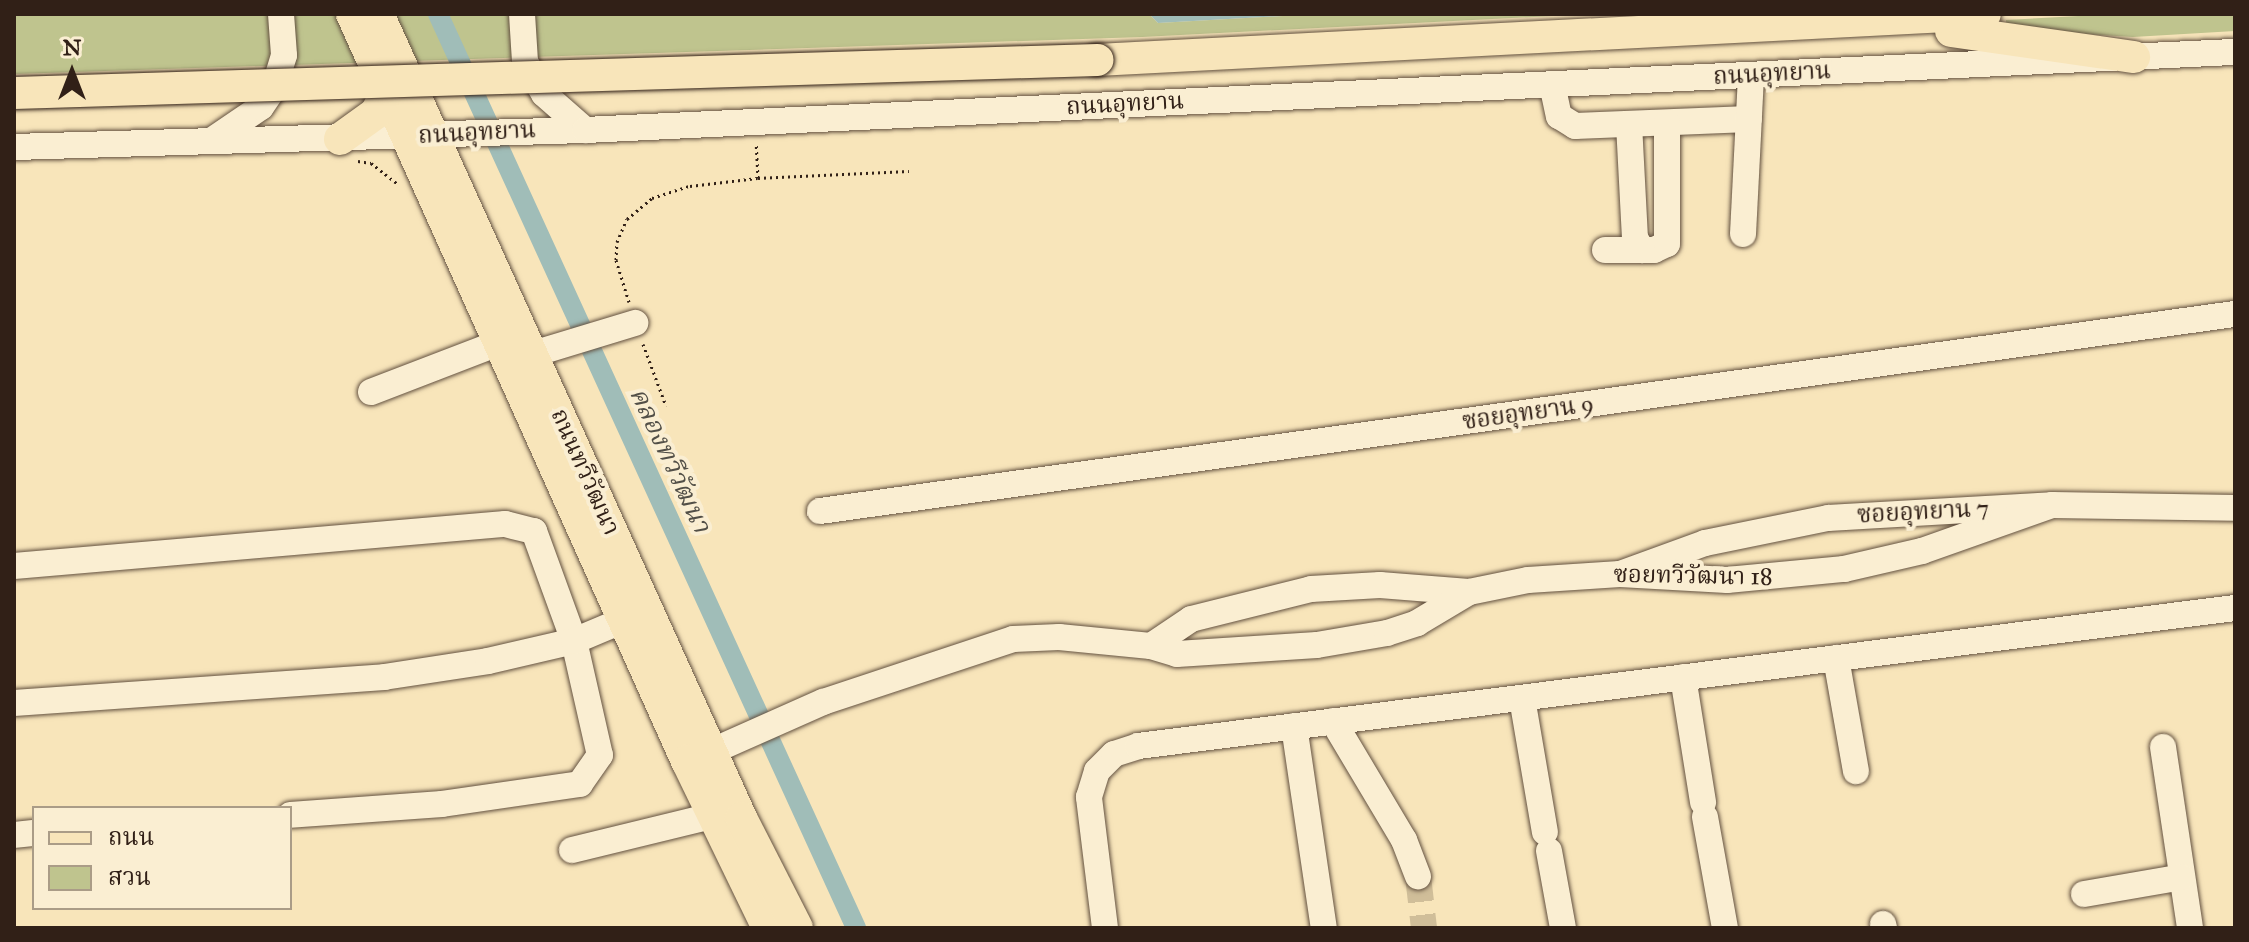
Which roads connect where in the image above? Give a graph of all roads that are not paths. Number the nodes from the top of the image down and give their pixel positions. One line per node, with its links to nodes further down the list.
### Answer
1 (281, 14): 19 (street)
2 (352, 14): 11 (main road, ถนนทวีวัฒนา)
3 (378, 14): 17 (main road, ถนนทวีวัฒนา)
4 (522, 14): 16 (street)
5 (1985, 14): 6 (main road, ถนนอุทยาน)
6 (1859, 24): 8 (main road); 12 (main road, ถนนอุทยาน, bridge)
7 (2235, 52): 8 (street, ถนนอุทยาน)
8 (2134, 57): 9 (street, ถนนอุทยาน)
9 (1751, 75): 10 (street, ถนนอุทยาน); 13 (street)
10 (1552, 84): 15 (street); 16 (street, ถนนอุทยาน)
11 (387, 91): 17 (main road, ถนนทวีวัฒนา); 18 (main road)
12 (14, 93)
13 (1749, 119): 14 (street); 21 (street)
14 (1667, 123): 15 (street); 23 (street)
15 (1629, 124): 23 (street)
16 (585, 130): 17 (street, ถนนอุทยาน)
17 (429, 134): 18 (street, ถนนอุทยาน); 26 (main road, ถนนทวีวัฒนา); 27 (main road, ถนนทวีวัฒนา)
18 (340, 139): 19 (street, ถนนอุทยาน)
19 (208, 143): 20 (street, ถนนอุทยาน)
20 (14, 147)
21 (1743, 234)
22 (1605, 250): 23 (street)
23 (1642, 250)
24 (2235, 314): 31 (street, ซอยอุทยาน 9)
25 (627, 326): 27 (street)
26 (501, 342): 28 (street); 36 (main road, ถนนทวีวัฒนา)
27 (542, 352): 46 (main road, ถนนทวีวัฒนา)
28 (371, 392)
29 (2052, 505): 30 (street, ซอยอุทยาน 7); 33 (street, ซอยอุทยาน 7); 33 (street, ซอยทวีวัฒนา 18)
30 (2235, 508)
31 (820, 511)
32 (14, 566): 37 (street)
33 (1620, 574): 34 (street, ซอยทวีวัฒนา 18)
34 (1469, 592): 38 (street, ซอยทวีวัฒนา 18); 38 (street, ซอยทวีวัฒนา 18)
35 (2235, 608): 39 (street)
36 (624, 620): 37 (street); 49 (main road, ถนนทวีวัฒนา)
37 (574, 641): 42 (street); 48 (street)
38 (1151, 646): 46 (street, ซอยทวีวัฒนา 18)
39 (1836, 658): 40 (street); 47 (street)
40 (1683, 677): 41 (street); 59 (street)
41 (1522, 698): 43 (street); 58 (street)
42 (14, 703)
43 (1333, 721): 44 (street); 51 (street)
44 (1294, 726): 56 (street); 57 (street)
45 (2163, 747): 52 (street)
46 (710, 752): 55 (main road, ถนนทวีวัฒนา)
47 (1856, 771)
48 (292, 815)
49 (712, 816): 50 (street); 54 (main road, ถนนทวีวัฒนา)
50 (572, 850)
51 (1418, 876)
52 (2182, 877): 53 (street); 60 (street)
53 (2084, 894)
54 (768, 928)
55 (797, 928)
56 (1105, 928)
57 (1324, 928)
58 (1563, 928)
59 (1725, 928)
60 (2190, 928)

